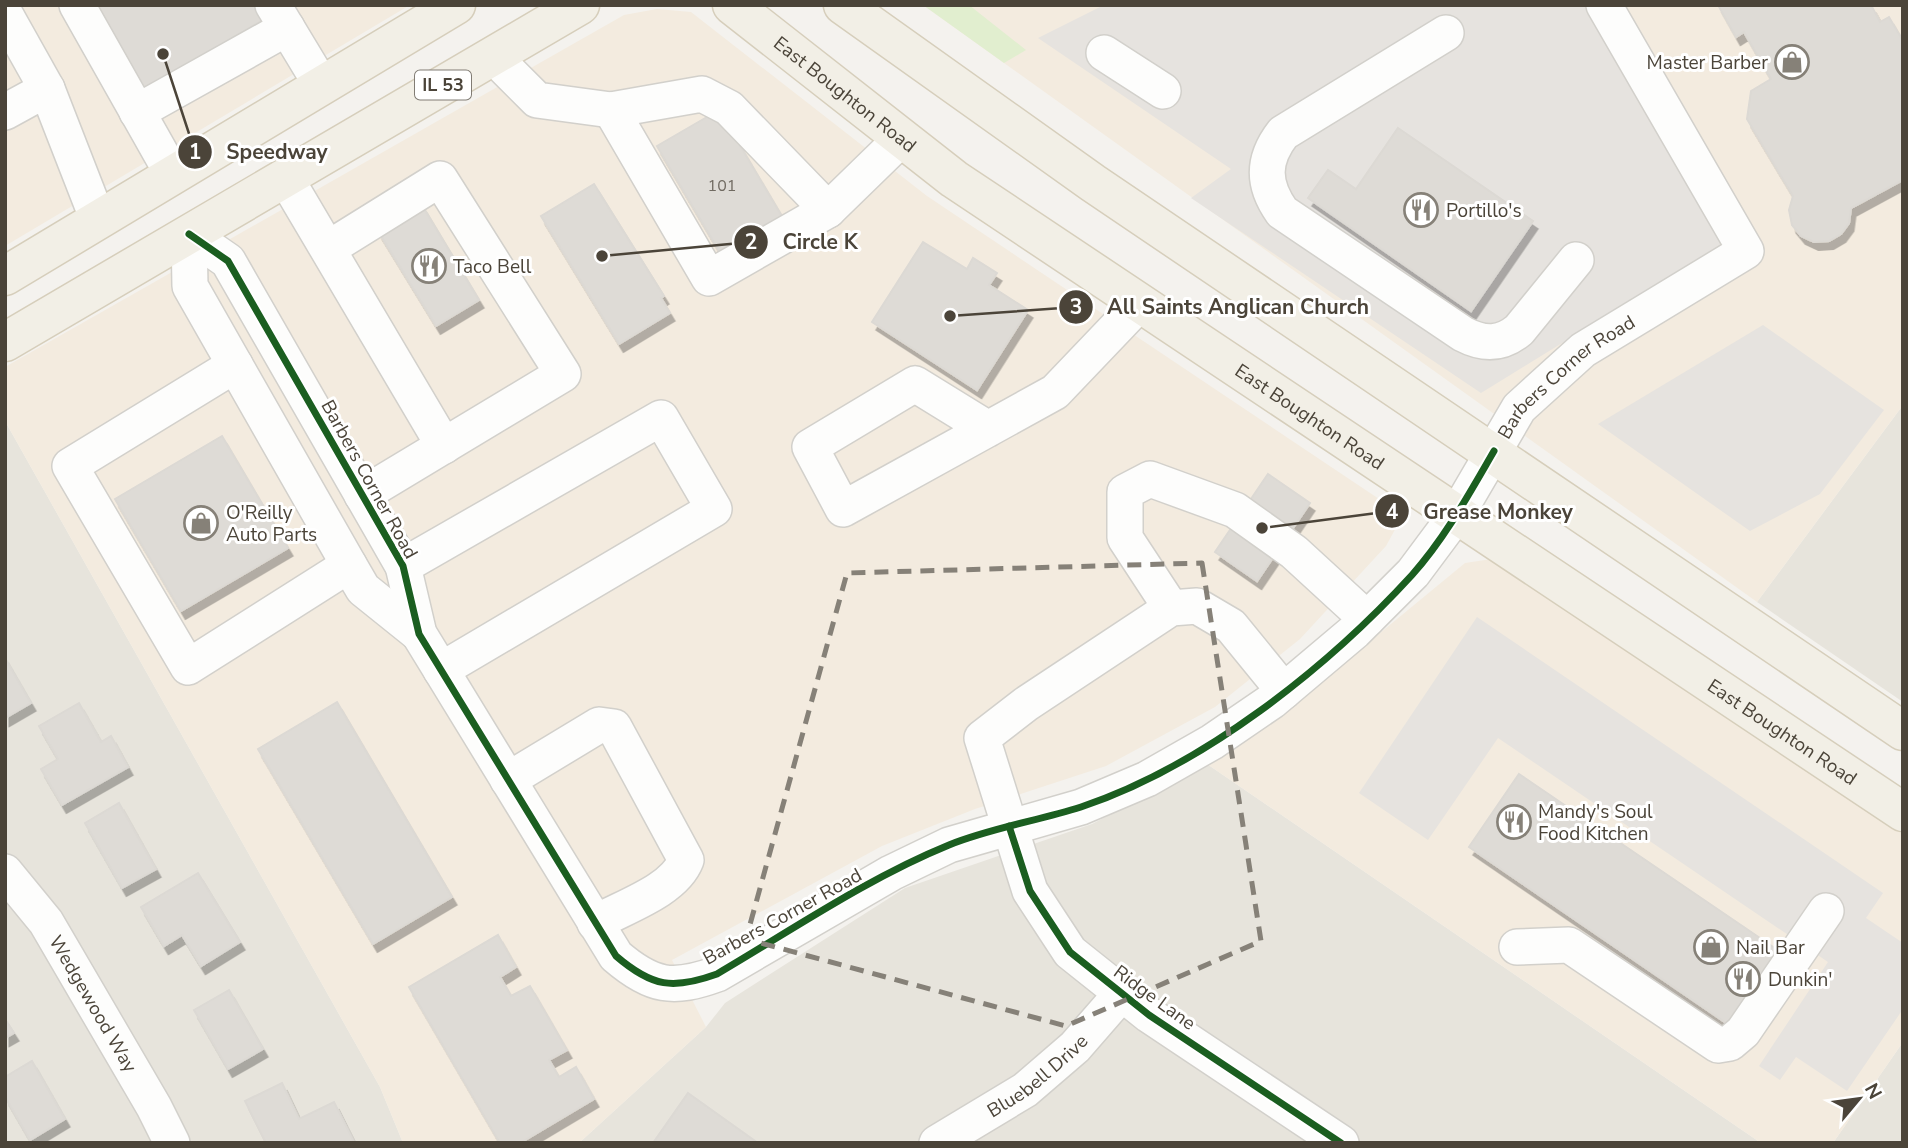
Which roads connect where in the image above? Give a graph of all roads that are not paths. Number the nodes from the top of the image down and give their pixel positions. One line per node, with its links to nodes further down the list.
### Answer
1 (77, 5): 17 (street)
2 (456, 5): 12 (main road)
3 (580, 5): 11 (main road, IL 53)
4 (732, 5): 18 (main road, East Boughton Road)
5 (844, 5): 32 (main road)
6 (1604, 5): 32 (street, Barbers Corner Road)
7 (5, 14): 13 (street)
8 (280, 17): 12 (street); 17 (street)
9 (1446, 33): 25 (street)
10 (1104, 53): 14 (street)
11 (493, 56): 15 (street); 20 (main road, IL 53)
12 (323, 86): 19 (main road)
13 (47, 89): 16 (street); 22 (street)
14 (1163, 91)
15 (611, 110): 21 (street); 21 (street)
16 (5, 111)
17 (137, 112): 19 (street)
18 (902, 138): 21 (street); 27 (main road, East Boughton Road)
19 (173, 175): 22 (main road)
20 (285, 177): 23 (main road, IL 53); 24 (street)
21 (828, 209)
22 (99, 220): 26 (main road)
23 (189, 234): 28 (main road, IL 53); 29 (street, Barbers Corner Road); 33 (street, Barbers Corner Road)
24 (329, 248): 31 (street); 31 (street)
25 (1576, 260)
26 (5, 276)
27 (1139, 303): 30 (street); 34 (main road, East Boughton Road)
28 (5, 342)
29 (235, 365): 35 (street, Barbers Corner Road); 35 (street)
30 (988, 429): 30 (street)
31 (444, 446): 33 (street)
32 (1494, 451): 34 (street, Barbers Corner Road); 42 (main road)
33 (362, 495): 36 (street, Barbers Corner Road)
34 (1457, 513): 38 (street, Barbers Corner Road); 44 (main road, East Boughton Road)
35 (349, 565): 39 (street, Barbers Corner Road)
36 (403, 566): 39 (street, Barbers Corner Road); 40 (street)
37 (1171, 608): 38 (street); 41 (street); 45 (street, Ridge Lane)
38 (1367, 619): 41 (street, Barbers Corner Road)
39 (419, 634): 40 (street, Barbers Corner Road)
40 (440, 670): 43 (street, Barbers Corner Road)
41 (1284, 691): 45 (street, Barbers Corner Road)
42 (1903, 731)
43 (508, 780): 48 (street, Barbers Corner Road); 48 (street)
44 (1903, 812)
45 (1009, 826): 48 (street, Barbers Corner Road); 50 (street, Ridge Lane)
46 (5, 872): 51 (street, Wedgewood Way)
47 (1826, 911): 49 (street)
48 (595, 923)
49 (1517, 947)
50 (1122, 993): 52 (street, Bluebell Drive); 53 (street, Ridge Lane)
51 (172, 1143)
52 (937, 1143)
53 (1341, 1143)

